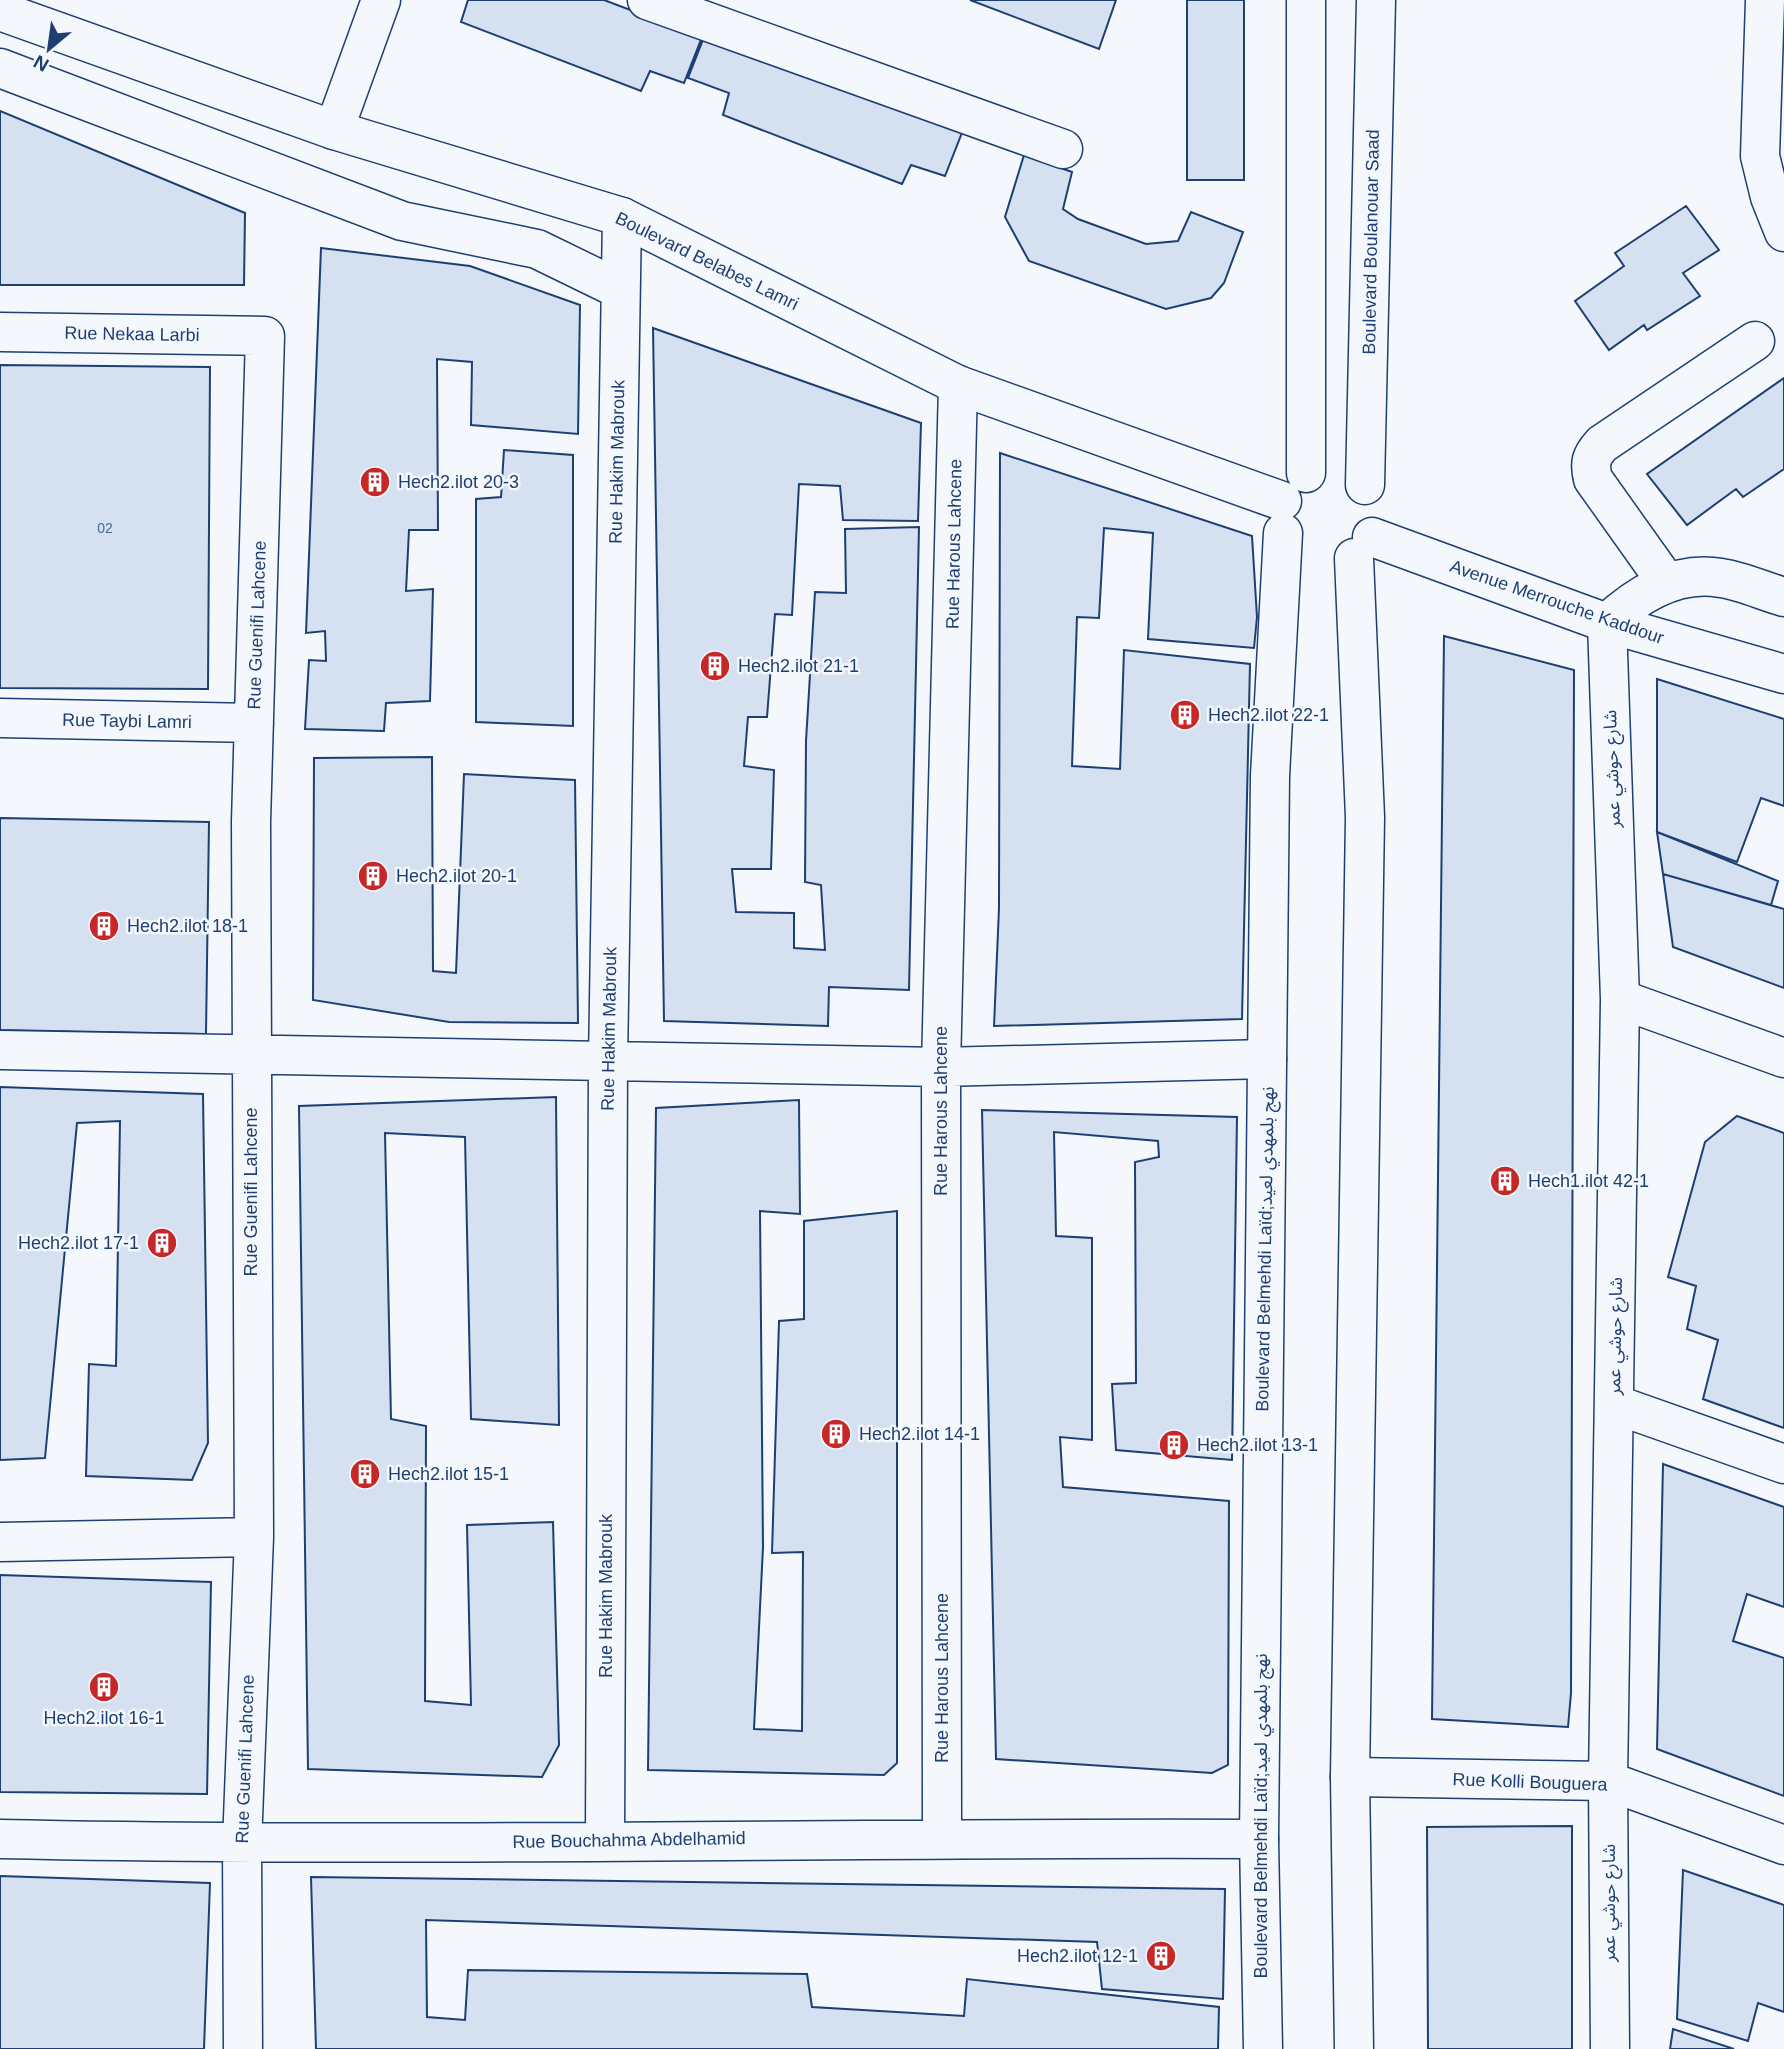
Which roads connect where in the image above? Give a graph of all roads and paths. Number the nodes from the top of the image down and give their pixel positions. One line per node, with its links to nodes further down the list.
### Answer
1 (380, 0): 8 (street)
2 (647, 0): 9 (street)
3 (1306, 0): 18 (street)
4 (1376, 0): 17 (street, Boulevard Boulanouar Saad)
5 (1765, 0): 11 (street)
6 (0, 11): 8 (street, Boulevard Belabes Lamri)
7 (0, 68): 12 (street)
8 (334, 130): 10 (street, Boulevard Belabes Lamri)
9 (1063, 149)
10 (622, 217): 12 (street, Rue Hakim Mabrouk); 16 (street, Boulevard Belabes Lamri)
11 (1784, 232)
12 (619, 289): 31 (street, Rue Hakim Mabrouk)
13 (0, 332): 14 (street, Rue Nekaa Larbi)
14 (265, 336): 25 (street, Rue Guenifi Lahcene)
15 (1755, 341): 20 (street)
16 (958, 385): 18 (street, Boulevard Belabes Lamri); 32 (street, Rue Harous Lahcene)
17 (1365, 485): 18 (street); 19 (street)
18 (1290, 503): 19 (street); 30 (street, Boulevard Belmehdi Laïd;نهج بلمهدي لعيد)
19 (1340, 555): 22 (street, Avenue Merrouche Kaddour); 37 (street)
20 (1667, 583): 21 (street); 22 (street)
21 (1784, 597)
22 (1607, 623): 23 (street, Avenue Merrouche Kaddour); 26 (street, شارع حوشي عمر)
23 (1784, 674)
24 (0, 718): 25 (street, Rue Taybi Lamri)
25 (254, 723): 28 (street, Rue Guenifi Lahcene)
26 (1620, 999): 29 (street); 33 (street, شارع حوشي عمر)
27 (0, 1050): 28 (street)
28 (250, 1055): 31 (street); 35 (street, Rue Guenifi Lahcene)
29 (1784, 1058)
30 (1267, 1059): 32 (street); 41 (street, Boulevard Belmehdi Laïd;نهج بلمهدي لعيد)
31 (608, 1061): 32 (street); 42 (street, Rue Hakim Mabrouk)
32 (941, 1067): 39 (street, Rue Harous Lahcene)
33 (1614, 1404): 34 (street); 38 (street, شارع حوشي عمر)
34 (1784, 1464)
35 (254, 1537): 36 (street); 43 (street, Rue Guenifi Lahcene)
36 (0, 1542)
37 (1350, 1777): 38 (street, Rue Kolli Bouguera); 47 (street)
38 (1608, 1781): 44 (street, Rue Kolli Bouguera); 48 (street, شارع حوشي عمر)
39 (942, 1837): 41 (street, Rue Bouchahma Abdelhamid); 42 (street, Rue Bouchahma Abdelhamid)
40 (0, 1839): 43 (street, Rue Bouchahma Abdelhamid)
41 (1258, 1839): 46 (street, Boulevard Belmehdi Laïd;نهج بلمهدي لعيد)
42 (605, 1840): 43 (street, Rue Bouchahma Abdelhamid)
43 (242, 1844): 45 (street, Rue Guenifi Lahcene)
44 (1784, 1845)
45 (243, 2049)
46 (1262, 2049)
47 (1354, 2049)
48 (1610, 2049)

